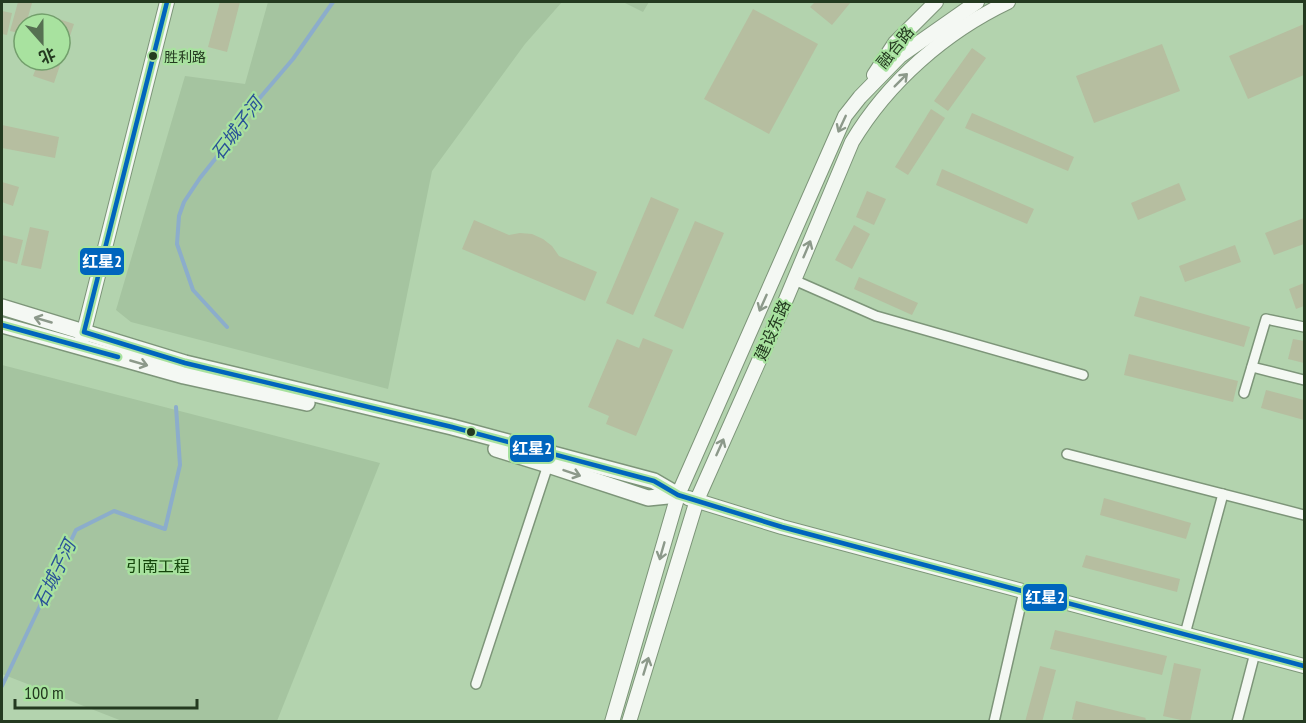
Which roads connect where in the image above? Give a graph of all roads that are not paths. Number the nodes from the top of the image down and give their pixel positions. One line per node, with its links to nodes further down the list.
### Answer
1 (167, 2): 10 (main road)
2 (936, 2): 5 (main road, 融合路)
3 (977, 2): 5 (main road, 建设东路)
4 (1008, 2): 6 (main road, 建设东路, one-way to 4)
5 (860, 97): 18 (main road, 建设东路, one-way to 18)
6 (794, 280): 12 (street); 19 (main road, 建设东路, one-way to 6)
7 (2, 307): 10 (main road, one-way to 7)
8 (2, 325): 10 (main road)
9 (1305, 327): 11 (street)
10 (82, 339): 16 (main road, one-way to 16); 18 (main road)
11 (1252, 367): 13 (street); 14 (street)
12 (1083, 375)
13 (1305, 380)
14 (1244, 393)
15 (1067, 454): 17 (street)
16 (548, 465): 18 (main road, one-way to 18); 25 (street)
17 (1223, 494): 20 (street); 22 (street)
18 (678, 495): 19 (main road); 26 (main road, 建设东路, one-way to 26)
19 (696, 501): 21 (main road); 27 (main road, 建设东路, one-way to 19)
20 (1305, 515)
21 (1024, 591): 22 (main road); 28 (street)
22 (1185, 634): 23 (main road)
23 (1255, 653): 24 (main road); 29 (street)
24 (1305, 666)
25 (476, 684)
26 (612, 722)
27 (629, 722)
28 (994, 722)
29 (1237, 722)

